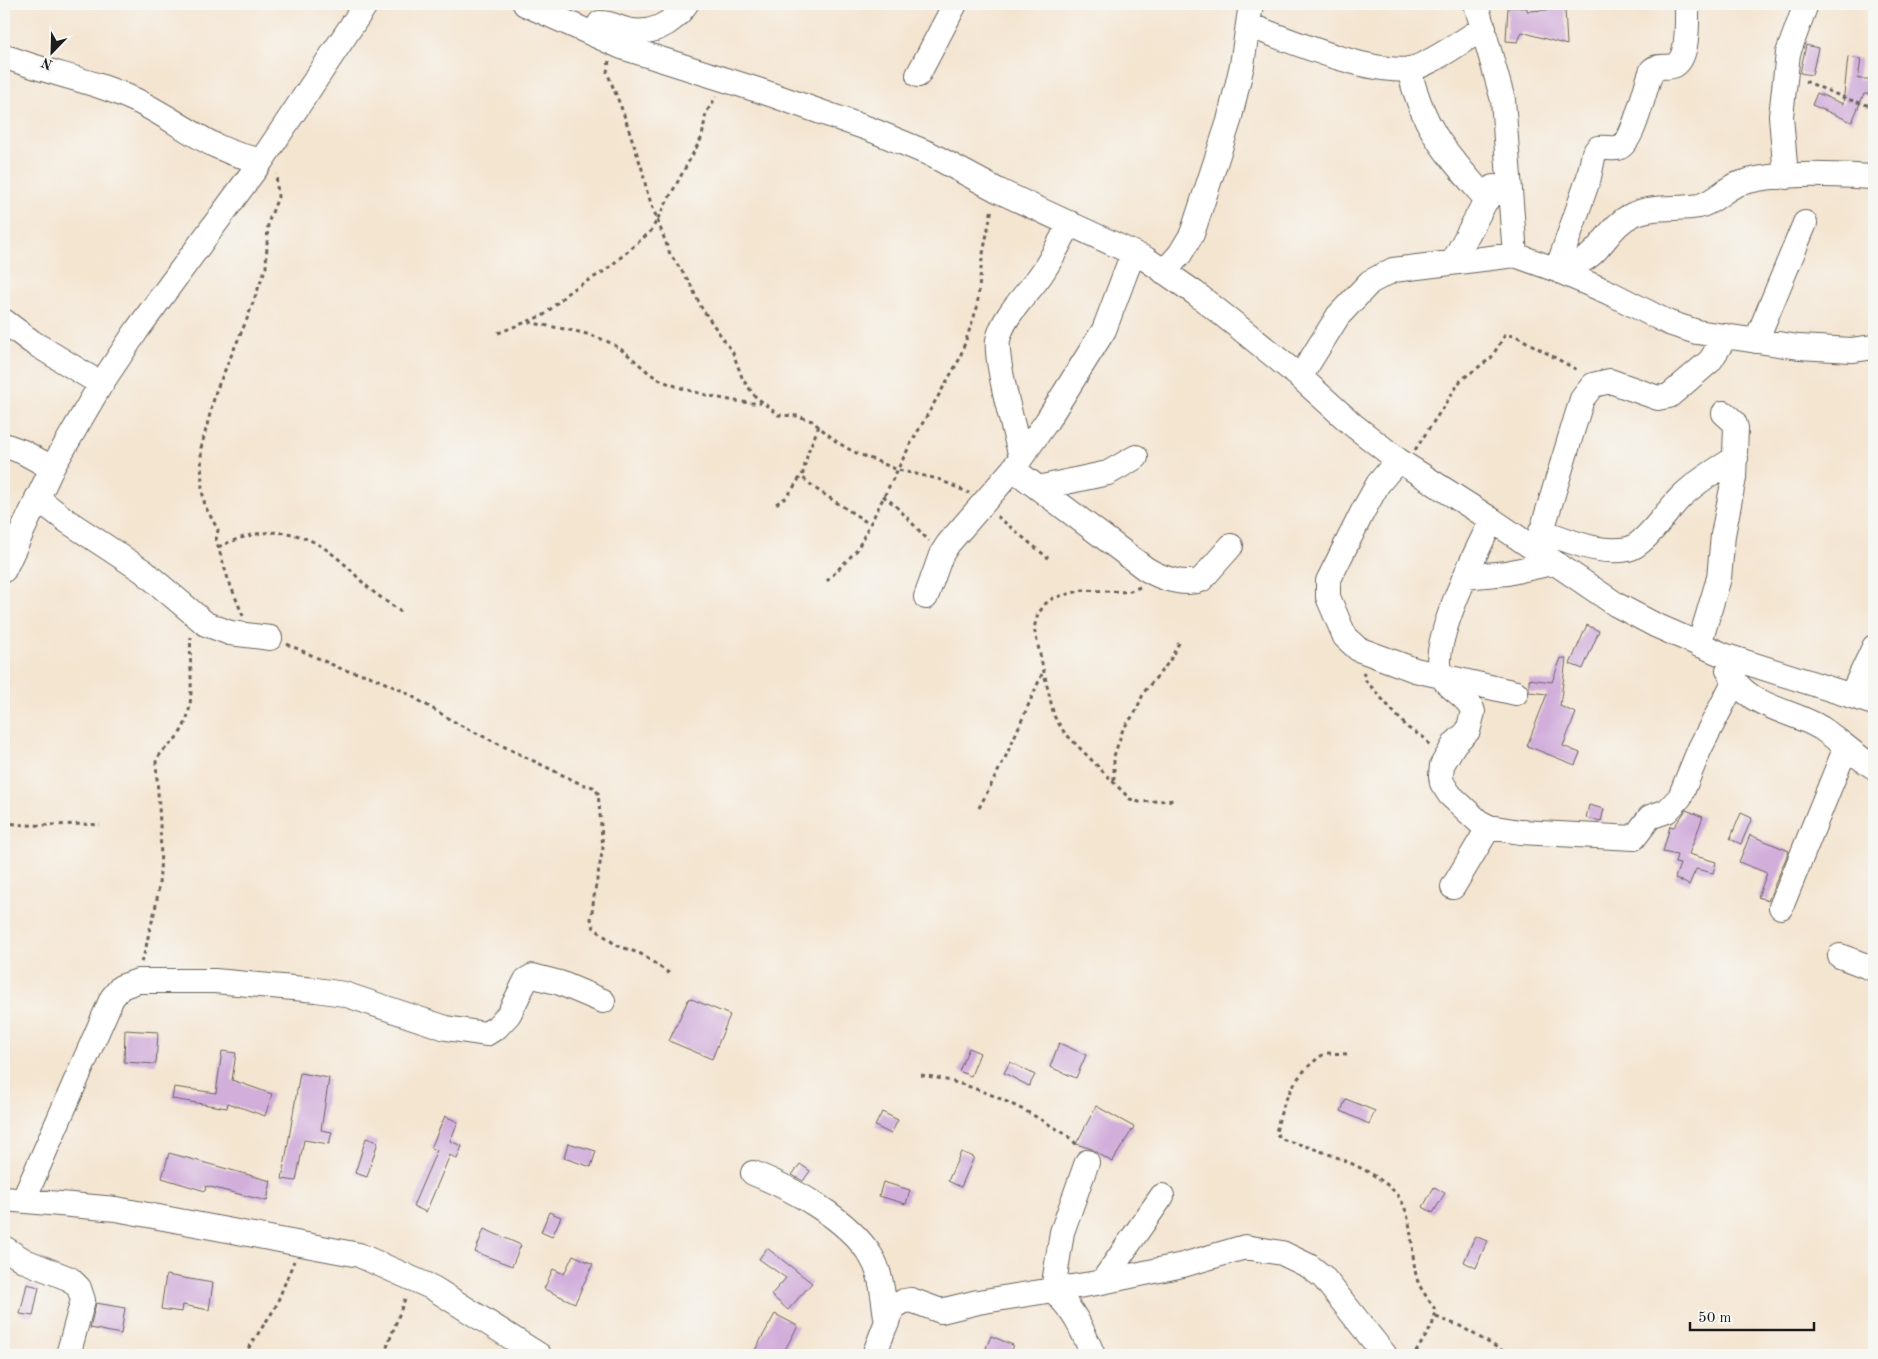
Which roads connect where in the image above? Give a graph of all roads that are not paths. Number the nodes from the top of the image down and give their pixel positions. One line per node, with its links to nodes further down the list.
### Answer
1 (366, 4): 15 (street)
2 (525, 4): 10 (street)
3 (686, 4): 10 (street)
4 (955, 4): 13 (street)
5 (1476, 4): 9 (street)
6 (1687, 4): 24 (street)
7 (1804, 4): 16 (street)
8 (1250, 15): 12 (street); 25 (street)
9 (1484, 28): 12 (street); 14 (street)
10 (602, 38): 19 (street)
11 (4, 56): 15 (street)
12 (1409, 69): 18 (street)
13 (918, 75)
14 (1507, 162): 18 (street); 22 (street)
15 (271, 163): 31 (street)
16 (1786, 177): 17 (street); 24 (street)
17 (1874, 177)
18 (1487, 200): 23 (street)
19 (1070, 223): 21 (street); 37 (street)
20 (1805, 223): 28 (street)
21 (1133, 253): 25 (street); 37 (street)
22 (1515, 255): 23 (street); 24 (street)
23 (1453, 262): 30 (street)
24 (1557, 270): 27 (street)
25 (1164, 272): 30 (street)
26 (4, 321): 31 (street)
27 (1726, 336): 28 (street); 43 (street)
28 (1756, 340): 29 (street)
29 (1874, 345)
30 (1300, 377): 36 (street)
31 (102, 384): 38 (street)
32 (1724, 413): 35 (street)
33 (4, 445): 38 (street)
34 (1136, 457): 39 (street)
35 (1736, 458): 43 (street); 48 (street)
36 (1401, 462): 41 (street); 51 (street)
37 (1017, 463): 39 (street); 46 (street)
38 (52, 468): 40 (street)
39 (1038, 488): 42 (street)
40 (37, 498): 44 (street); 47 (street)
41 (1492, 520): 43 (street); 45 (street)
42 (1231, 546)
43 (1543, 548): 45 (street); 48 (street)
44 (4, 570)
45 (1465, 576): 51 (street)
46 (926, 597)
47 (263, 637)
48 (1699, 645): 50 (street)
49 (1874, 647): 54 (street)
50 (1726, 656): 52 (street); 54 (street)
51 (1442, 676): 53 (street); 58 (street)
52 (1734, 682): 56 (street); 58 (street)
53 (1516, 693)
54 (1851, 696): 55 (street)
55 (1874, 703)
56 (1846, 747): 57 (street); 60 (street)
57 (1874, 767)
58 (1488, 827): 59 (street)
59 (1453, 887)
60 (1781, 907)
61 (1840, 956): 62 (street)
62 (1874, 969)
63 (603, 1000): 67 (street)
64 (1087, 1162): 70 (street)
65 (753, 1173): 71 (street)
66 (1162, 1196): 69 (street)
67 (14, 1199): 73 (street)
68 (4, 1248): 72 (street)
69 (1102, 1282): 70 (street); 76 (street)
70 (1052, 1290): 71 (street); 75 (street)
71 (886, 1323): 74 (street)
72 (68, 1355)
73 (539, 1355)
74 (874, 1355)
75 (1093, 1355)
76 (1385, 1355)

